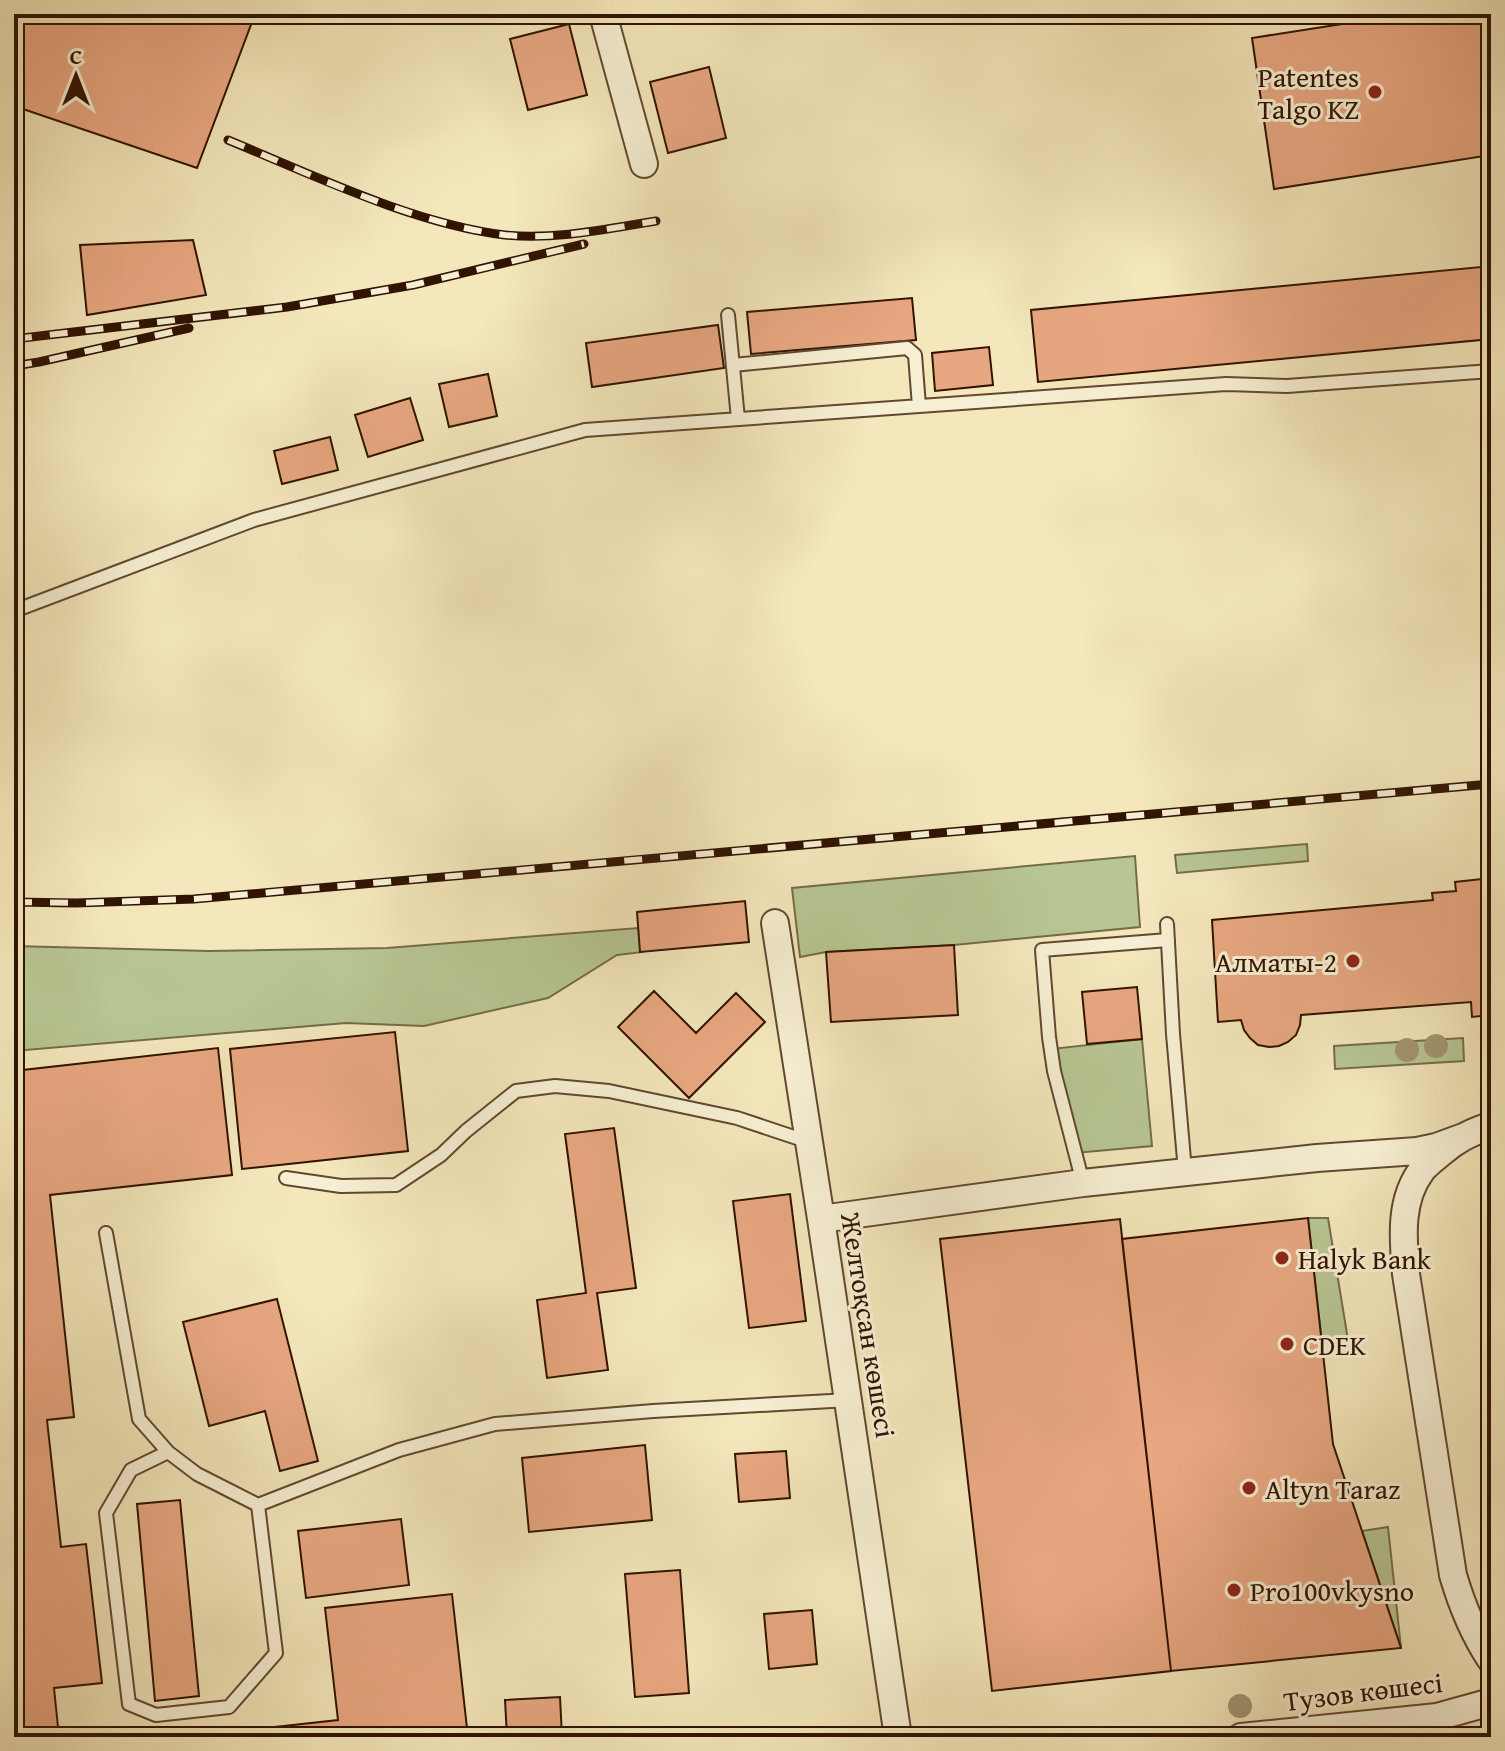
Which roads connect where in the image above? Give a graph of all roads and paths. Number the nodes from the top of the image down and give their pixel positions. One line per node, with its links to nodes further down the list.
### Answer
1 (603, 14): 2 (street)
2 (644, 164)
3 (728, 315): 4 (lane)
4 (733, 365): 6 (lane); 7 (lane)
5 (1491, 371): 6 (lane)
6 (919, 406): 7 (lane)
7 (738, 419): 8 (lane)
8 (14, 611)
9 (775, 923): 14 (street, Желтоқсан көшесі)
10 (1167, 924): 11 (lane)
11 (1168, 940): 15 (lane); 17 (lane)
12 (1491, 1126): 13 (street)
13 (1466, 1136): 15 (street); 23 (street)
14 (809, 1142): 16 (lane); 18 (street, Желтоқсан көшесі)
15 (1185, 1171): 17 (street)
16 (286, 1178)
17 (1083, 1183): 18 (street)
18 (821, 1219): 20 (street, Желтоқсан көшесі)
19 (106, 1233): 21 (lane)
20 (849, 1400): 22 (lane); 25 (street, Желтоқсан көшесі)
21 (168, 1452): 22 (lane); 22 (lane)
22 (258, 1505)
23 (1491, 1660)
24 (1491, 1702): 26 (street, Тузов көшесі)
25 (898, 1737)
26 (1241, 1737)

